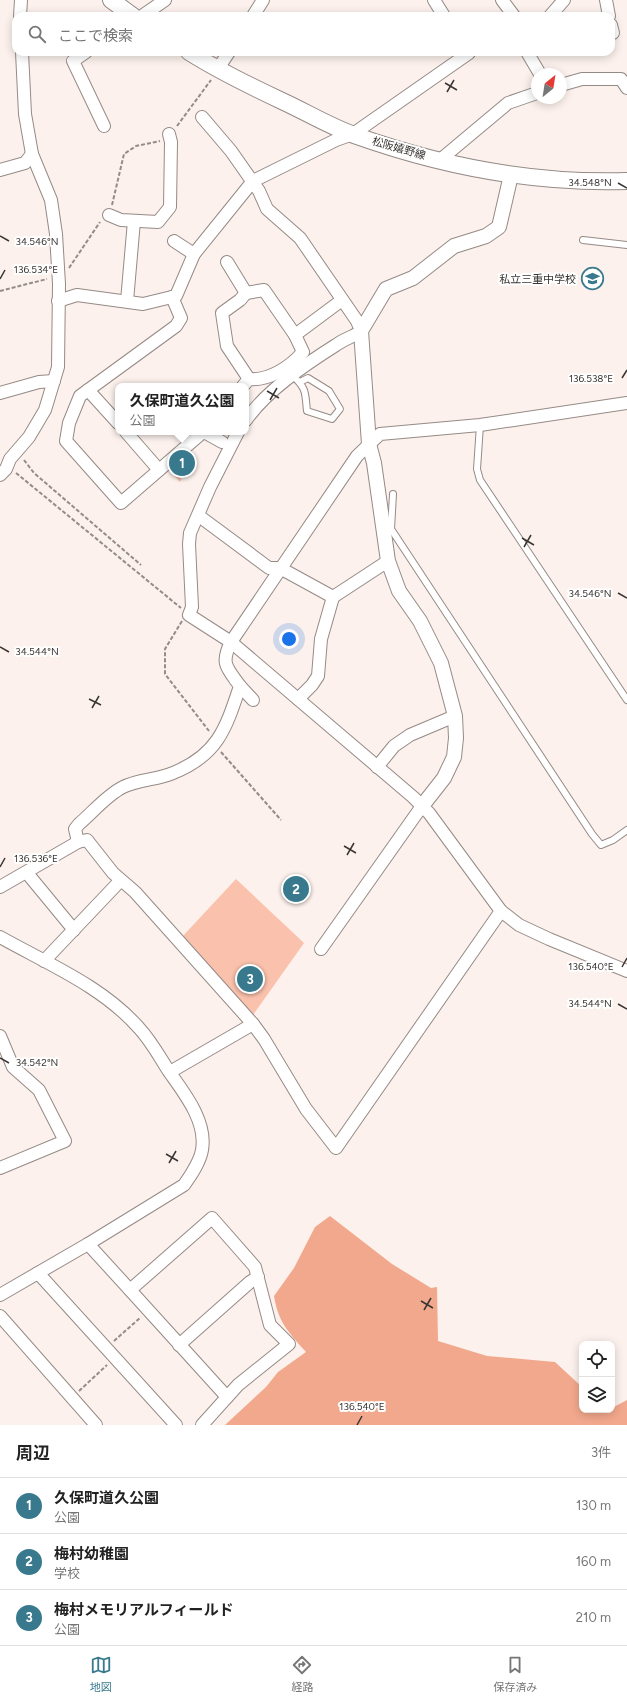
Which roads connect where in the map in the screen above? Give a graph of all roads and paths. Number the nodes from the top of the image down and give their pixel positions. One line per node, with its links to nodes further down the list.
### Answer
1 (21, 0): 9 (street)
2 (110, 0): 10 (main road)
3 (165, 0): 11 (street)
4 (263, 0): 12 (street)
5 (434, 0): 13 (street)
6 (502, 0): 14 (street)
7 (606, 0): 16 (street)
8 (562, 1): 15 (street)
9 (20, 12)
10 (127, 12)
11 (148, 12)
12 (256, 12)
13 (442, 12)
14 (511, 12)
15 (553, 12)
16 (608, 12)
17 (22, 56): 32 (street)
18 (80, 56): 29 (street)
19 (195, 56): 24 (main road, 松阪嬉野線)
20 (226, 56): 24 (street)
21 (465, 56): 31 (street)
22 (529, 56): 23 (street)
23 (536, 68)
24 (217, 70): 30 (path); 31 (main road, 松阪嬉野線)
25 (567, 83): 26 (street)
26 (627, 88)
27 (531, 94): 33 (street)
28 (202, 117): 36 (street)
29 (104, 126)
30 (169, 134): 38 (path); 39 (street)
31 (353, 134): 33 (main road, 松阪嬉野線); 36 (street)
32 (32, 154): 34 (street); 45 (street)
33 (440, 160): 35 (main road, 松阪嬉野線)
34 (0, 170)
35 (511, 175): 37 (main road, 松阪嬉野線); 52 (street)
36 (253, 181): 43 (street); 49 (street)
37 (627, 181)
38 (110, 215): 39 (street); 45 (path)
39 (134, 221): 51 (street)
40 (584, 240): 42 (lane)
41 (174, 241): 43 (street)
42 (627, 245)
43 (194, 254): 48 (street)
44 (227, 262): 47 (street)
45 (59, 280): 46 (path); 50 (street)
46 (0, 291)
47 (246, 293): 53 (street); 56 (street)
48 (172, 297): 51 (street); 57 (street)
49 (342, 300): 52 (street); 53 (street)
50 (58, 301): 51 (street); 55 (street)
51 (127, 301)
52 (360, 331): 54 (street); 68 (street)
53 (295, 335): 56 (street)
54 (297, 379): 54 (lane); 60 (street)
55 (54, 382): 58 (street); 69 (street)
56 (246, 383)
57 (88, 390): 61 (street); 70 (street)
58 (0, 393)
59 (627, 403): 62 (street)
60 (249, 417)
61 (115, 420)
62 (480, 425): 68 (street); 83 (lane)
63 (129, 435): 70 (street)
64 (200, 435): 70 (street)
65 (209, 435): 67 (street)
66 (236, 435): 73 (street)
67 (222, 442)
68 (369, 444): 74 (street); 76 (street)
69 (16, 452): 71 (street); 75 (path)
70 (159, 470)
71 (2, 472): 78 (path)
72 (393, 494): 89 (lane)
73 (199, 516): 76 (street); 78 (street)
74 (388, 561): 77 (street); 84 (street)
75 (141, 565)
76 (280, 568): 77 (street); 79 (street)
77 (333, 597): 82 (street)
78 (185, 612): 79 (street); 85 (path)
79 (231, 642): 80 (street); 82 (street)
80 (240, 686): 81 (street); 85 (street)
81 (253, 700)
82 (298, 700): 86 (street)
83 (627, 700)
84 (455, 716): 86 (street); 87 (street)
85 (217, 741): 88 (path); 90 (street)
86 (377, 767): 87 (street)
87 (422, 806): 94 (street); 97 (street)
88 (281, 820)
89 (627, 830)
90 (78, 842): 91 (street); 92 (street)
91 (27, 873): 93 (street); 95 (street)
92 (120, 881): 95 (street); 100 (street)
93 (0, 887)
94 (501, 911): 99 (street); 100 (street)
95 (74, 930): 98 (street)
96 (0, 937): 98 (street)
97 (321, 949)
98 (44, 962): 102 (street)
99 (627, 971)
100 (253, 1024): 102 (street)
101 (0, 1036): 103 (street)
102 (170, 1072): 104 (street)
103 (0, 1168)
104 (88, 1244): 105 (street); 107 (street)
105 (38, 1273): 108 (street); 112 (street)
106 (258, 1277): 107 (street); 111 (street); 115 (street)
107 (130, 1290): 109 (street)
108 (0, 1295)
109 (148, 1311): 111 (street); 112 (path)
110 (0, 1316): 114 (street)
111 (179, 1345): 115 (street)
112 (106, 1348): 113 (street)
113 (115, 1358): 114 (path); 117 (street)
114 (72, 1397): 116 (street)
115 (227, 1398): 118 (street)
116 (96, 1425)
117 (176, 1425)
118 (202, 1425)

